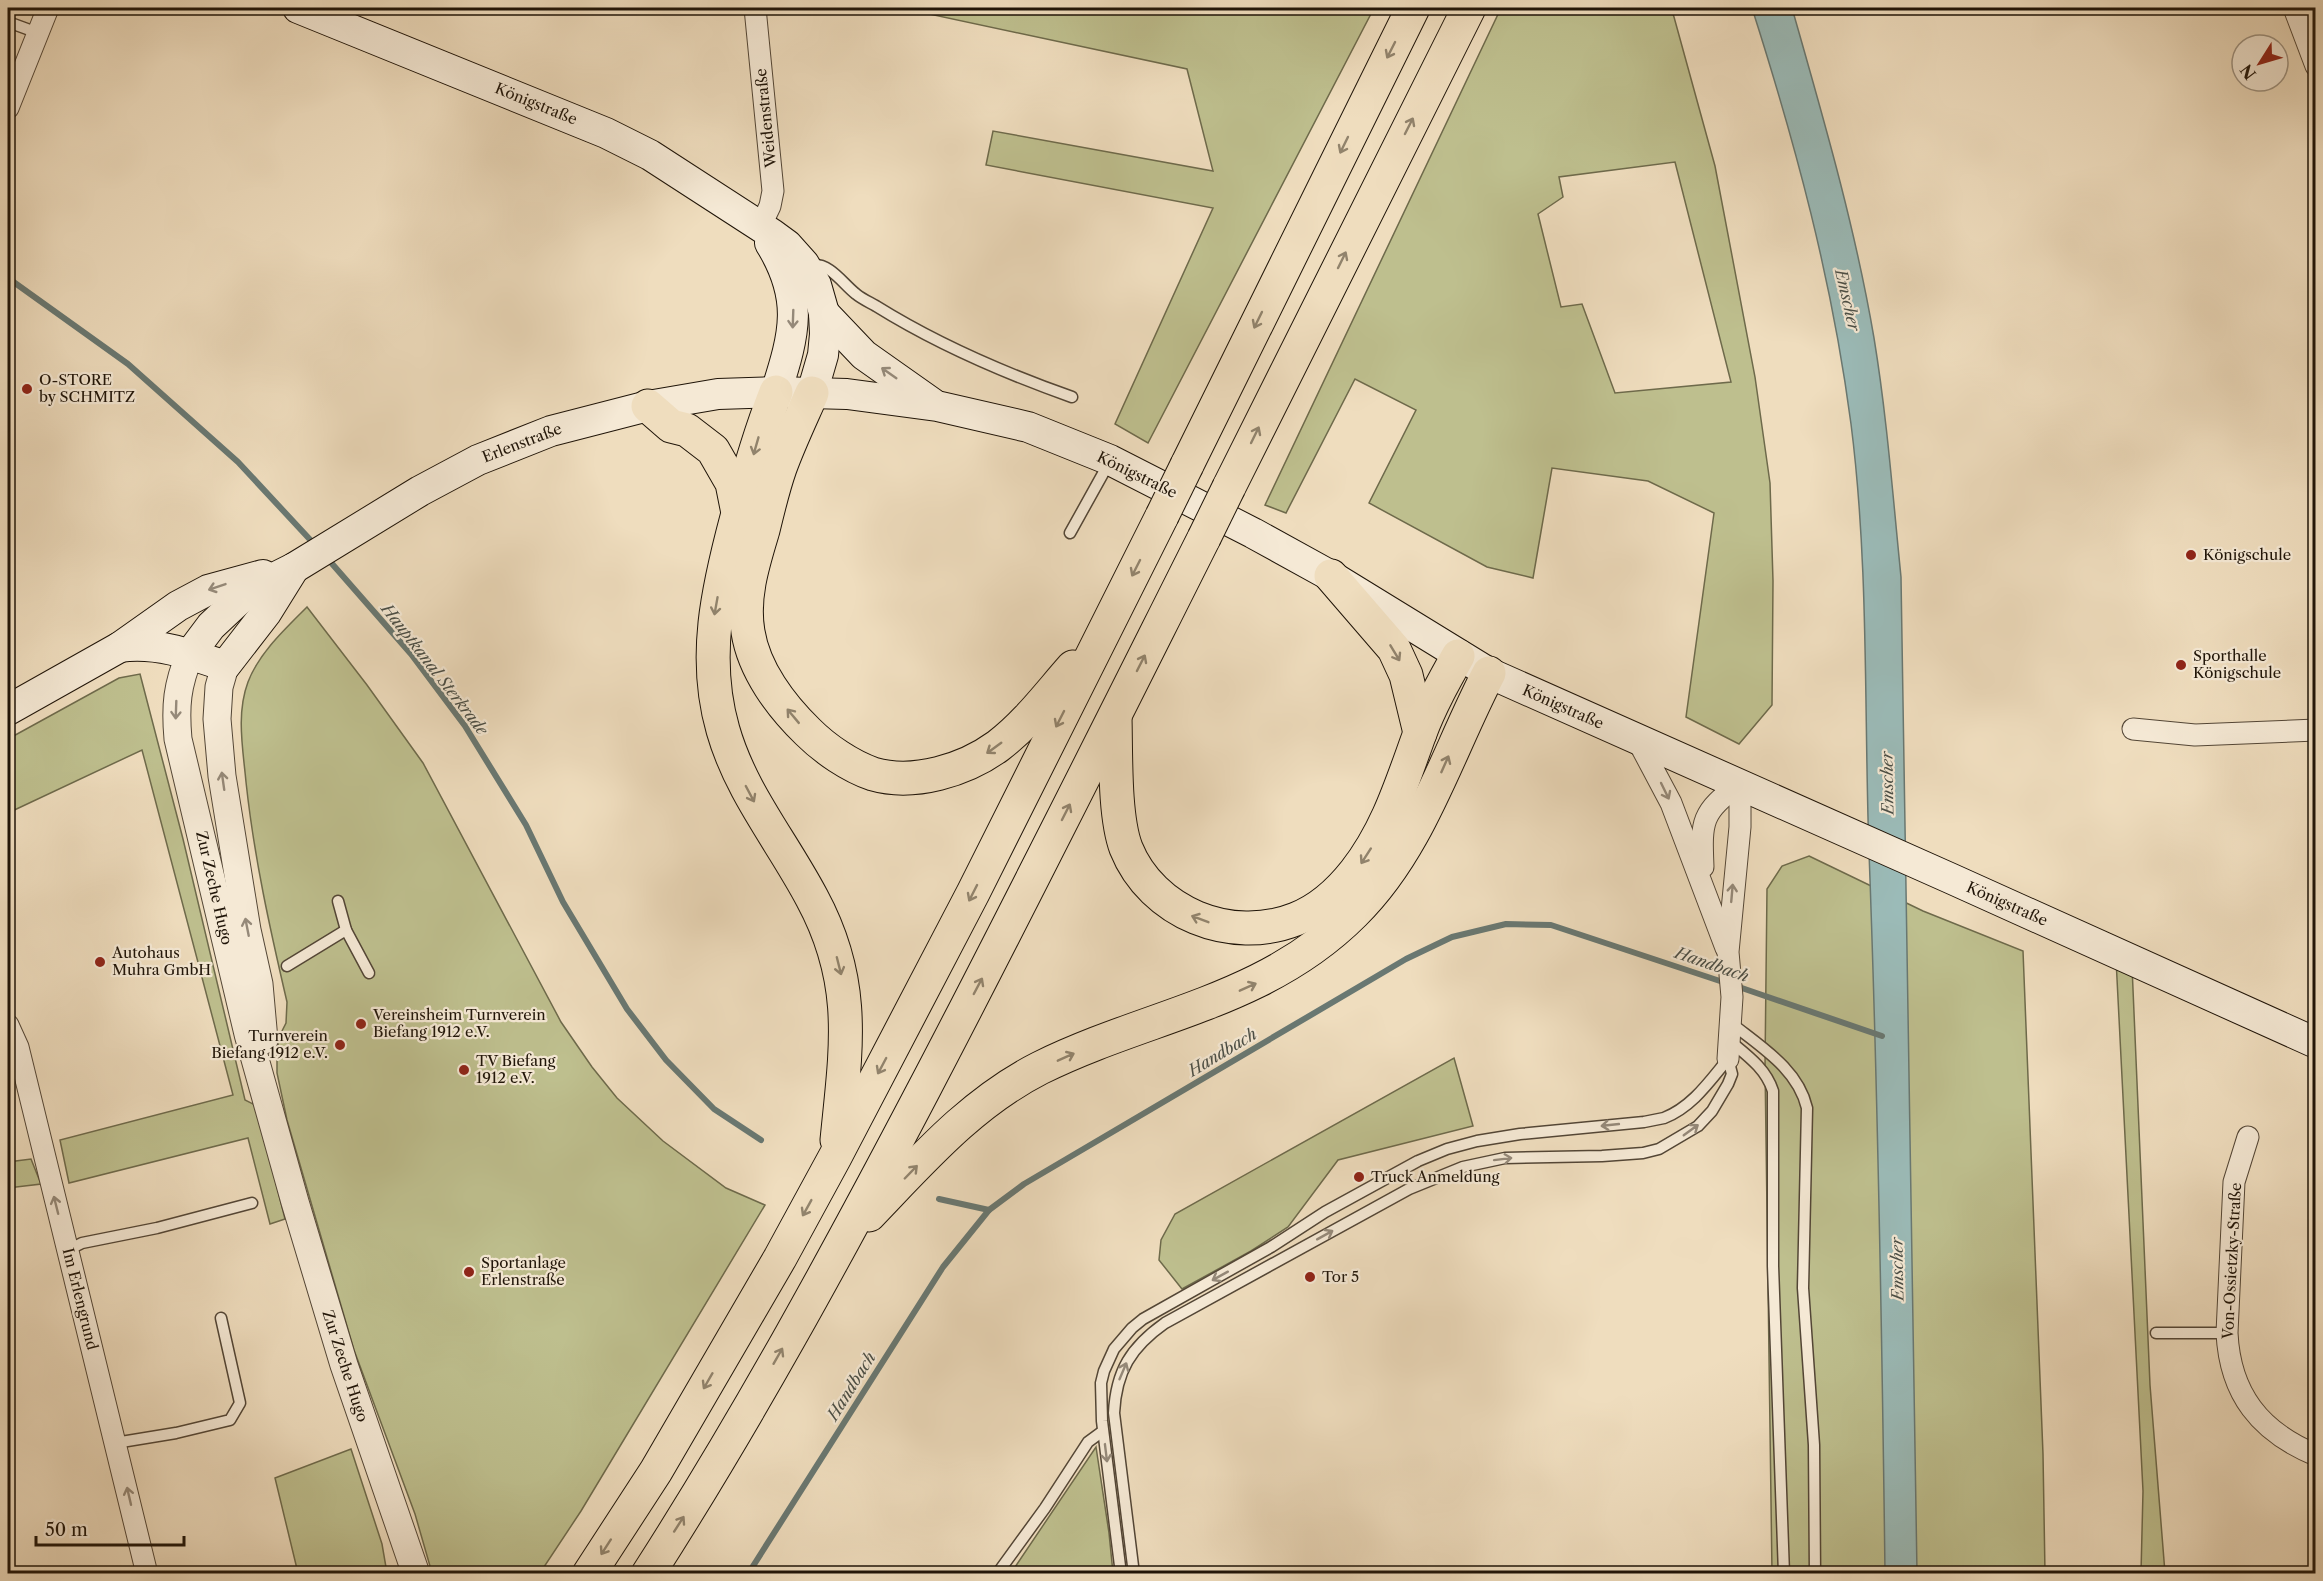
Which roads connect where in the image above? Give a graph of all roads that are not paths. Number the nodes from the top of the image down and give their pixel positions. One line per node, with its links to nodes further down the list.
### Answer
1 (48, 8): 8 (street)
2 (298, 8): 11 (main road, Königstraße)
3 (755, 8): 11 (street, Weidenstraße)
4 (1413, 8): 24 (highway, one-way to 24, bridge)
5 (1469, 8): 31 (highway, one-way to 5, bridge)
6 (2294, 8): 9 (street)
7 (8, 22): 8 (lane)
8 (38, 33): 10 (street)
9 (2316, 66)
10 (8, 108)
11 (760, 227): 12 (main road, Königstraße)
12 (795, 269): 13 (main road, Königstraße); 14 (main road, Königstraße, one-way to 14); 16 (lane)
13 (824, 312): 15 (main road, Königstraße); 18 (main road, one-way to 13)
14 (777, 392): 15 (main road, Königstraße); 17 (main road, Erlenstraße); 20 (highway, one-way to 20)
15 (812, 393): 18 (main road, Königstraße); 24 (highway, one-way to 15)
16 (1072, 397)
17 (648, 406): 20 (highway); 22 (main road, Erlenstraße)
18 (937, 406): 19 (main road, Königstraße)
19 (1110, 460): 21 (lane); 23 (main road, Königstraße)
20 (738, 513): 48 (highway, one-way to 48)
21 (1070, 533)
22 (294, 568): 25 (main road, Erlenstraße, one-way to 25); 26 (main road, Erlenstraße); 28 (main road, Erlenstraße)
23 (1331, 576): 27 (main road, Königstraße); 34 (highway, one-way to 34)
24 (1105, 629): 48 (highway, one-way to 48)
25 (120, 647): 26 (main road, Erlenstraße); 30 (main road, Erlenstraße)
26 (190, 654): 28 (main road, Erlenstraße); 46 (street, Zur Zeche Hugo, one-way to 46)
27 (1458, 656): 29 (main road, Königstraße); 34 (highway)
28 (225, 666): 46 (street, Zur Zeche Hugo, one-way to 28)
29 (1489, 673): 35 (main road, Königstraße); 50 (highway, one-way to 29)
30 (8, 710)
31 (1114, 716): 34 (highway, one-way to 31); 50 (highway, one-way to 31)
32 (2133, 729): 33 (street)
33 (2316, 730)
34 (1420, 733)
35 (1637, 739): 36 (main road, Königstraße); 37 (street, one-way to 37)
36 (1740, 784): 37 (street); 40 (street, one-way to 36); 45 (main road, Königstraße)
37 (1704, 885): 40 (street)
38 (338, 901): 39 (lane)
39 (346, 930): 41 (lane); 42 (lane)
40 (1729, 961): 44 (street)
41 (287, 966)
42 (369, 974)
43 (8, 1025): 51 (street, Im Erlengrund, one-way to 43)
44 (1730, 1041): 55 (lane, one-way to 55); 64 (lane, one-way to 44); 65 (lane); 66 (lane)
45 (2316, 1043)
46 (274, 1122): 59 (street, Zur Zeche Hugo)
47 (2248, 1137): 54 (street, Von-Ossietzky-Straße)
48 (835, 1157): 60 (highway, one-way to 60)
49 (252, 1203): 51 (lane)
50 (841, 1244): 61 (highway, one-way to 50)
51 (68, 1250): 56 (street, Im Erlengrund)
52 (221, 1318): 56 (lane)
53 (2156, 1333): 54 (lane)
54 (2227, 1333): 57 (street, Von-Ossietzky-Straße)
55 (1103, 1431): 62 (lane); 63 (lane, one-way to 63)
56 (115, 1443): 58 (street, Im Erlengrund, one-way to 56)
57 (2316, 1455)
58 (147, 1574)
59 (416, 1574)
60 (589, 1574)
61 (648, 1574)
62 (997, 1574)
63 (1121, 1574)
64 (1134, 1574)
65 (1784, 1574)
66 (1815, 1574)

